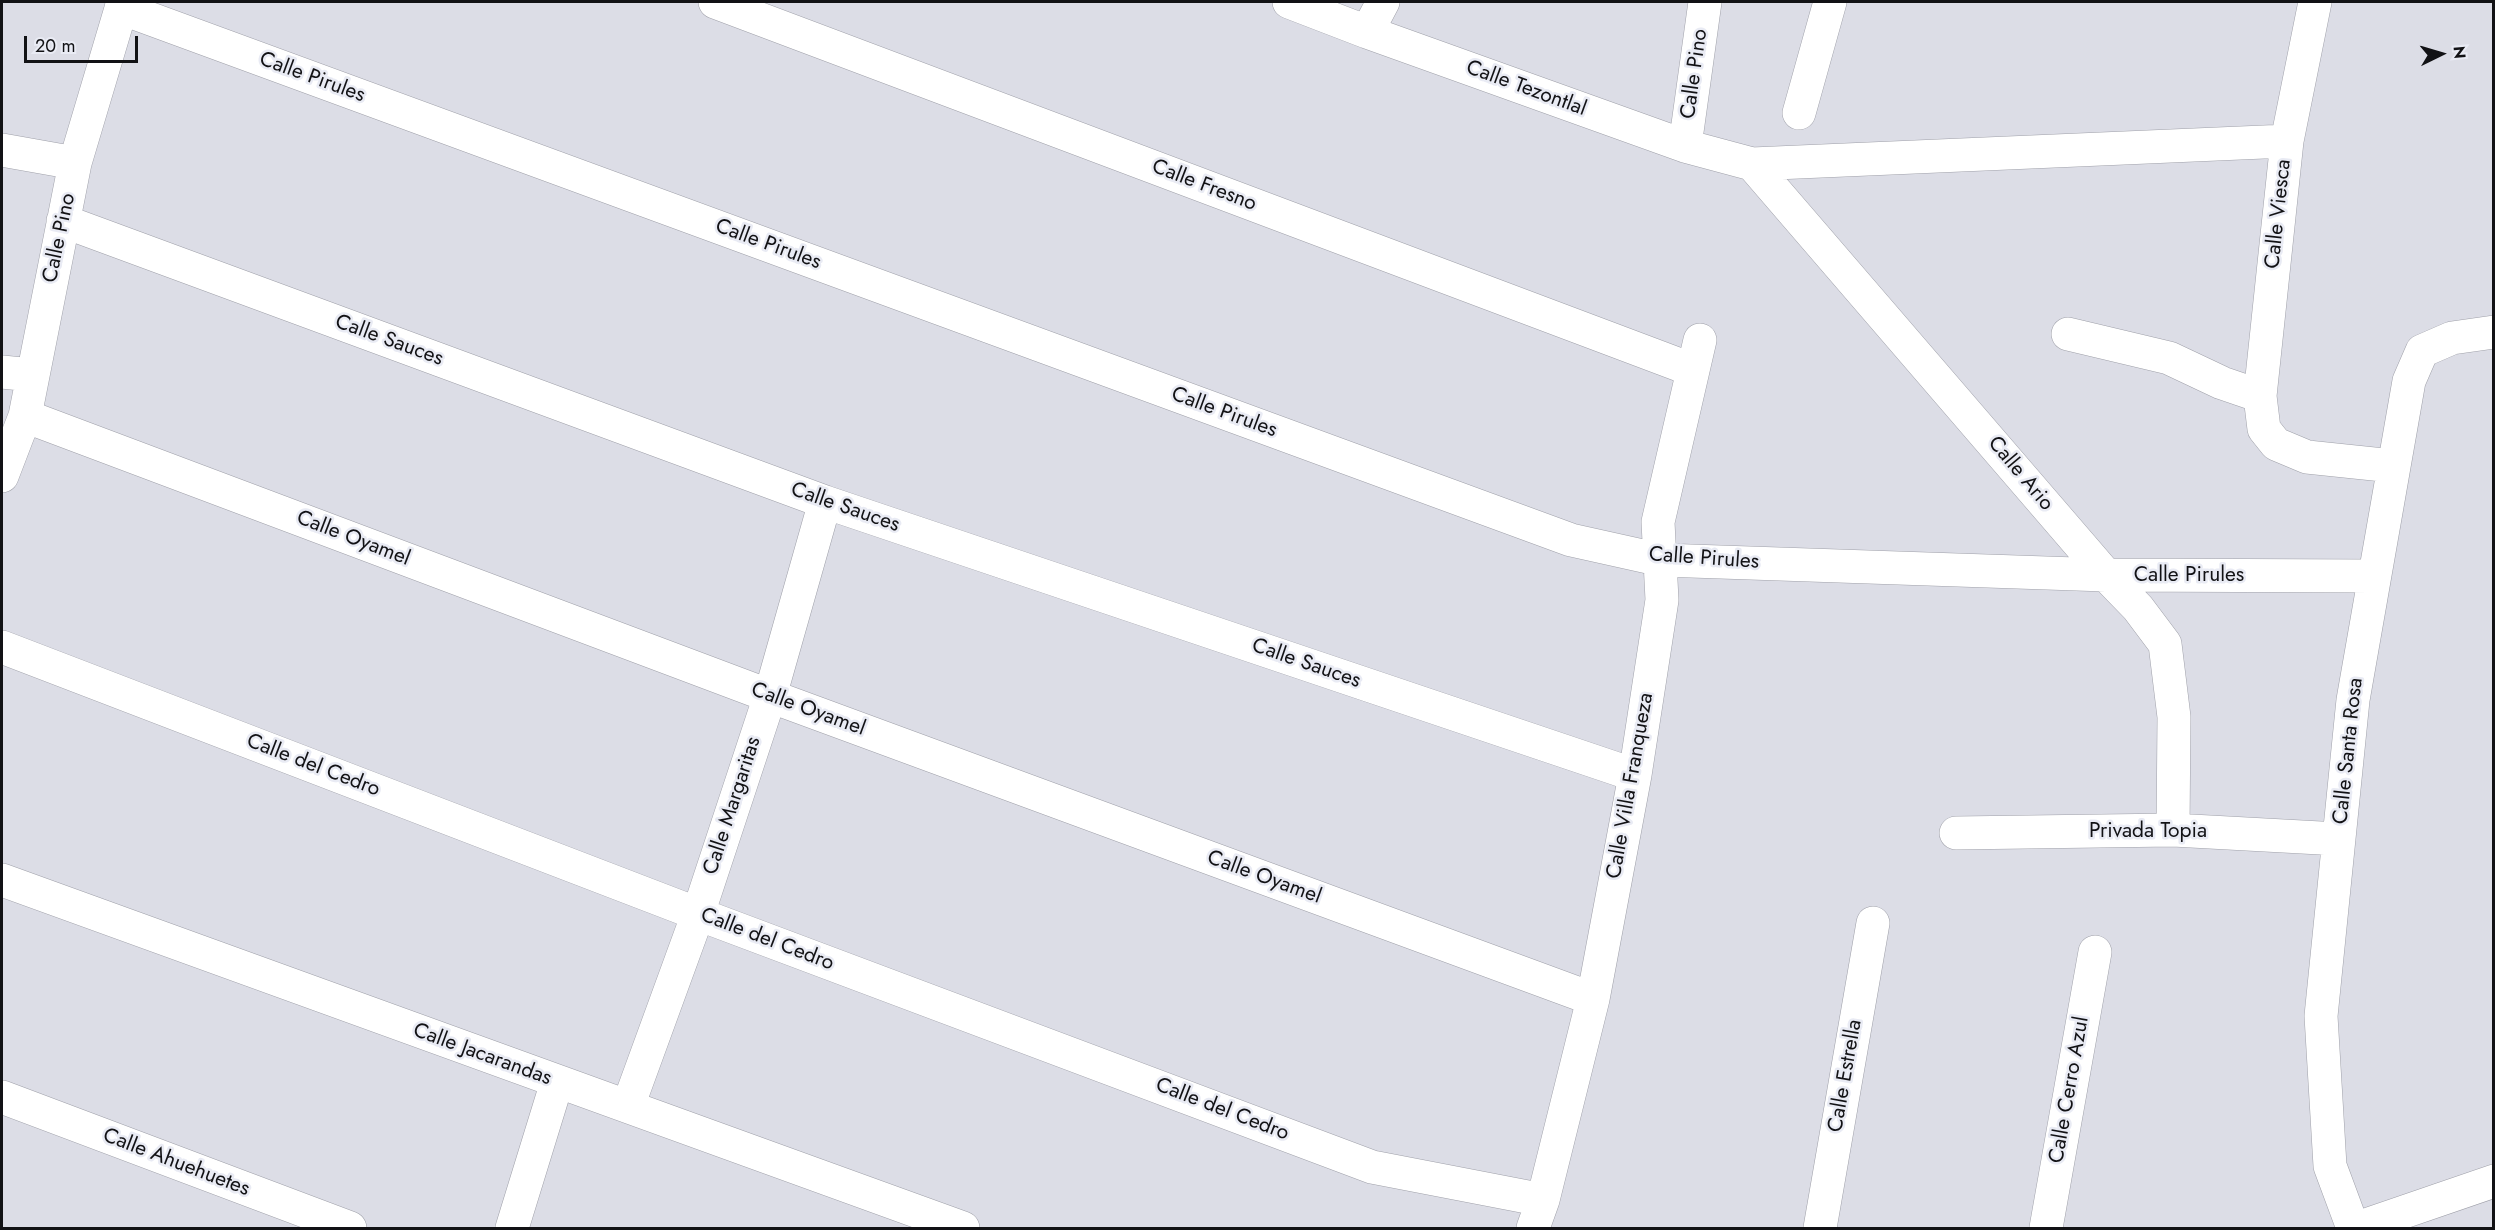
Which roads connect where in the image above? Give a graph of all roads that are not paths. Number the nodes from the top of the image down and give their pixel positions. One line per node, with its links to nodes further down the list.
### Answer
1 (715, 2): 18 (street, Calle Fresno)
2 (1289, 2): 8 (street, Calle Tezontlal)
3 (1383, 2): 8 (street)
4 (1705, 2): 11 (street, Calle Pino)
5 (1830, 2): 9 (street)
6 (2315, 2): 10 (street, Calle Viesca)
7 (122, 5): 13 (street, Calle Pino); 25 (street, Calle Pirules)
8 (1367, 32): 11 (street, Calle Tezontlal)
9 (1799, 113)
10 (2287, 141): 14 (street); 20 (street, Calle Viesca)
11 (1685, 146): 14 (street)
12 (2, 150): 13 (street)
13 (75, 163): 15 (street, Calle Pino)
14 (1752, 164): 26 (street, Calle Ario)
15 (63, 220): 19 (street, Calle Pino); 24 (street, Calle Sauces)
16 (2493, 332): 22 (street, Calle Santa Rosa)
17 (2068, 334): 20 (street)
18 (1696, 355): 25 (street, Calle Villa Franqueza)
19 (17, 374): 21 (street, Calle Pino)
20 (2260, 396): 22 (street, Calle Viesca)
21 (24, 416): 23 (street, Calle Pino); 29 (street, Calle Oyamel)
22 (2393, 466): 27 (street, Calle Santa Rosa)
23 (2, 476)
24 (825, 502): 29 (street, Calle Margaritas); 30 (street, Calle Sauces)
25 (1661, 560): 26 (street, Calle Pirules); 30 (street, Calle Villa Franqueza)
26 (2106, 575): 27 (street, Calle Pirules); 31 (street, Calle Ario)
27 (2374, 576): 33 (street, Calle Santa Rosa)
28 (2, 647): 35 (street, Calle del Cedro)
29 (770, 696): 35 (street, Calle Margaritas); 38 (street, Calle Oyamel)
30 (1635, 775): 38 (street, Calle Villa Franqueza)
31 (2173, 830): 32 (street, Privada Topia); 33 (street, Privada Topia)
32 (1956, 833)
33 (2339, 839): 49 (street, Calle Santa Rosa)
34 (2, 880): 39 (street, Calle Jacarandas)
35 (698, 914): 41 (street, Calle Margaritas); 43 (street, Calle del Cedro)
36 (1873, 923): 47 (street, Calle Estrella)
37 (2095, 952): 48 (street, Calle Cerro Azul)
38 (1593, 999): 43 (street, Calle Villa Franqueza)
39 (557, 1082): 41 (street, Calle Jacarandas); 45 (street)
40 (2, 1097): 44 (street, Calle Ahuehuetes)
41 (628, 1107): 46 (street, Calle Jacarandas)
42 (2493, 1181): 49 (street)
43 (1538, 1214)
44 (350, 1228)
45 (512, 1228)
46 (963, 1228)
47 (1820, 1228)
48 (2046, 1228)
49 (2355, 1228)

